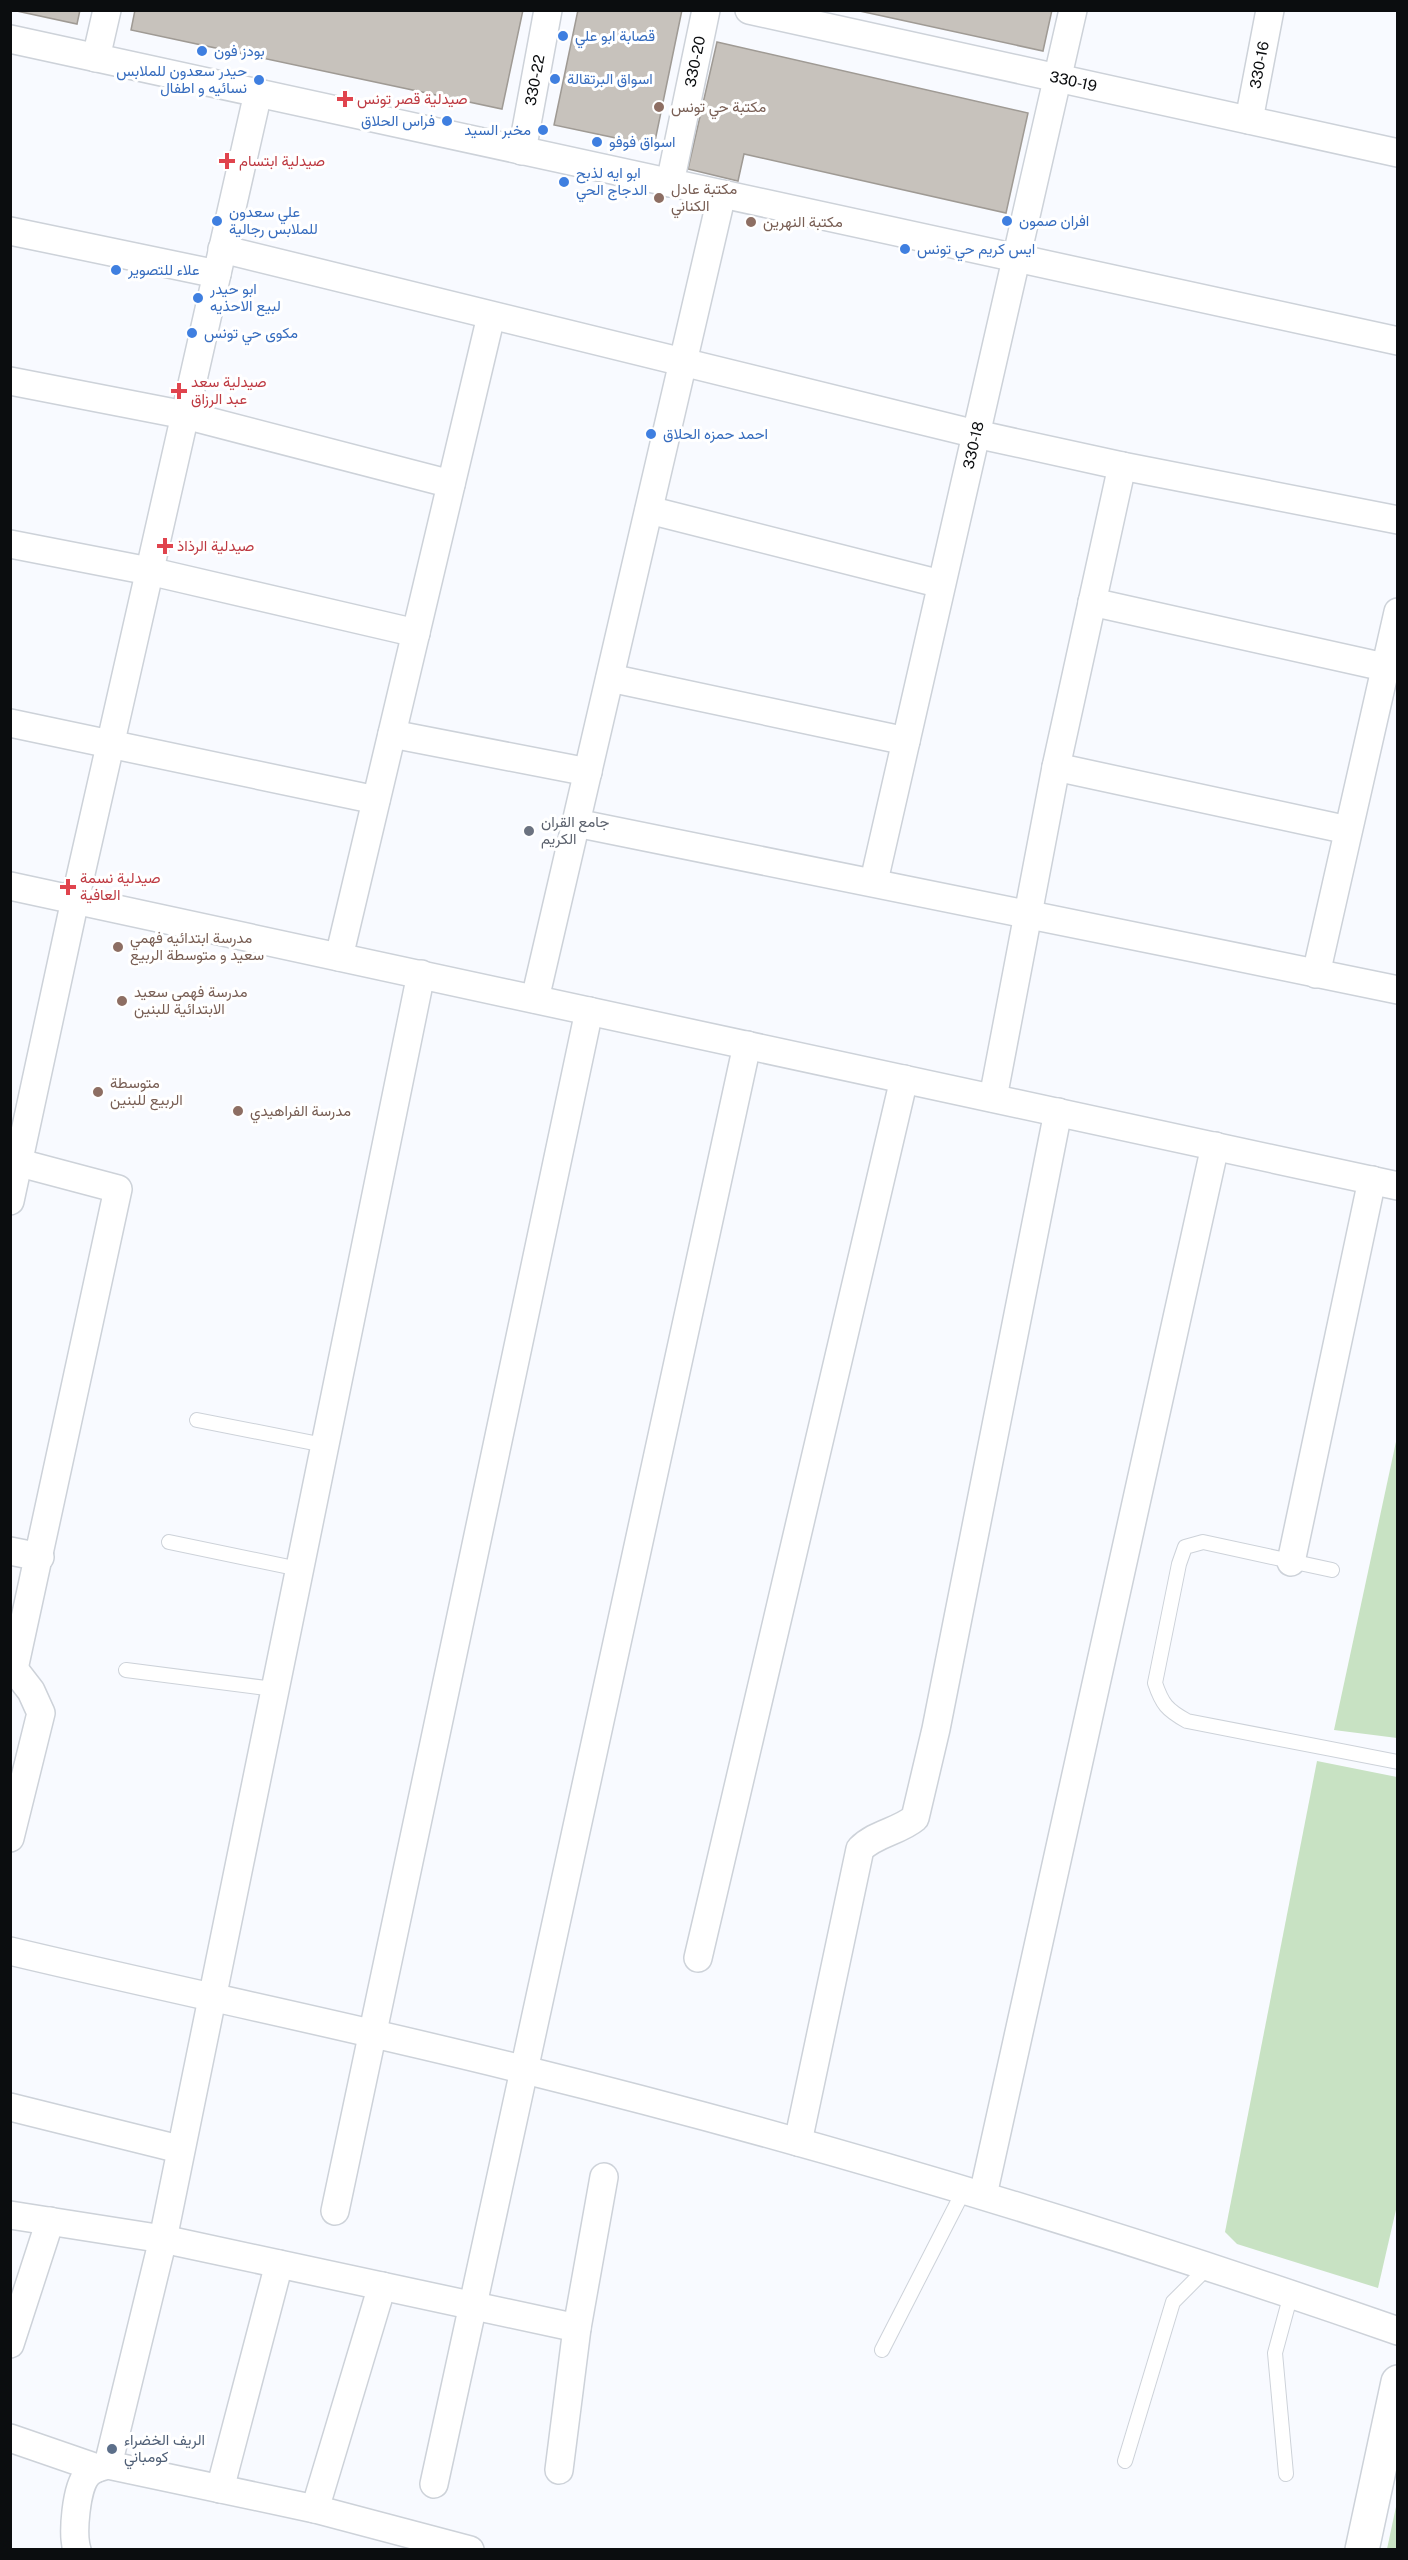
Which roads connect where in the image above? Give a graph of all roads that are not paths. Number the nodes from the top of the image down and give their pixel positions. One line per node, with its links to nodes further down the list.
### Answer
1 (107, 10): 8 (street)
2 (548, 10): 12 (street, 330-22)
3 (706, 10): 14 (street, 330-20)
4 (749, 10): 9 (street, 330-19)
5 (1073, 10): 9 (street, 330-18)
6 (1270, 10): 11 (street, 330-16)
7 (10, 39): 8 (street)
8 (96, 58): 10 (street)
9 (1057, 78): 11 (street, 330-19); 17 (street, 330-18)
10 (258, 93): 12 (street); 18 (street)
11 (1248, 120): 13 (street, 330-19)
12 (522, 150): 14 (street)
13 (1398, 153)
14 (670, 183): 15 (street)
15 (722, 194): 17 (street); 21 (street)
16 (10, 231): 18 (street)
17 (1016, 258): 20 (street); 24 (street, 330-18)
18 (219, 261): 19 (street); 23 (street)
19 (491, 316): 21 (street); 26 (street)
20 (1398, 341)
21 (682, 363): 24 (street); 27 (street)
22 (10, 381): 23 (street)
23 (185, 415): 26 (street); 30 (street)
24 (976, 434): 25 (street); 31 (street, 330-18)
25 (1122, 466): 28 (street); 32 (street)
26 (451, 484): 34 (street)
27 (649, 510): 31 (street); 36 (street)
28 (1398, 520)
29 (10, 544): 30 (street)
30 (149, 571): 34 (street); 40 (street)
31 (942, 584): 39 (street, 330-18)
32 (1092, 603): 35 (street); 41 (street)
33 (1398, 612): 35 (street)
34 (416, 633): 38 (street)
35 (1384, 667): 45 (street)
36 (610, 678): 39 (street); 42 (street)
37 (10, 723): 40 (street)
38 (392, 734): 42 (street); 43 (street)
39 (906, 741): 46 (street, 330-18)
40 (110, 744): 43 (street); 48 (street)
41 (1056, 767): 45 (street); 49 (street)
42 (588, 772): 44 (street)
43 (376, 800): 50 (street)
44 (576, 823): 46 (street); 54 (street)
45 (1348, 830): 51 (street)
46 (874, 881): 49 (street)
47 (10, 886): 48 (street)
48 (75, 900): 50 (street); 61 (street)
49 (1028, 916): 51 (street); 58 (street)
50 (339, 957): 52 (street)
51 (1316, 974): 53 (street)
52 (421, 975): 54 (street); 65 (street)
53 (1398, 990)
54 (535, 999): 55 (street)
55 (590, 1011): 56 (street); 80 (street)
56 (747, 1045): 57 (street); 81 (street)
57 (904, 1079): 58 (street); 78 (street)
58 (993, 1098): 59 (street)
59 (1058, 1113): 60 (street); 83 (street)
60 (1215, 1146): 62 (street); 86 (street)
61 (20, 1163): 63 (street); 68 (street)
62 (1385, 1183): 69 (street)
63 (10, 1202)
64 (197, 1420): 65 (lane)
65 (324, 1445): 70 (street)
66 (170, 1542): 70 (lane)
67 (10, 1551): 68 (street)
68 (40, 1557): 72 (street)
69 (1291, 1562): 71 (lane); 75 (lane)
70 (299, 1569): 74 (street)
71 (1332, 1570)
72 (12, 1668): 76 (street)
73 (126, 1670): 74 (lane)
74 (274, 1689): 79 (street)
75 (1398, 1762)
76 (10, 1838)
77 (10, 1951): 79 (street)
78 (698, 1958)
79 (210, 1999): 80 (street); 84 (street)
80 (373, 2035): 81 (street); 87 (street)
81 (524, 2070): 83 (street); 95 (street)
82 (10, 2107): 84 (street)
83 (798, 2142): 86 (street)
84 (179, 2150): 90 (street)
85 (604, 2177): 96 (street)
86 (974, 2192): 92 (street); 99 (lane)
87 (335, 2211)
88 (10, 2215): 89 (street)
89 (50, 2221): 90 (street); 98 (street)
90 (163, 2239): 91 (street); 103 (street)
91 (279, 2264): 93 (street); 107 (street)
92 (1209, 2266): 94 (street); 102 (lane)
93 (382, 2286): 95 (street); 108 (street)
94 (1291, 2294): 97 (street); 105 (lane)
95 (473, 2306): 96 (street); 106 (street)
96 (577, 2328): 104 (street)
97 (1398, 2331)
98 (10, 2344)
99 (882, 2350)
100 (1398, 2382): 111 (highway)
101 (10, 2438): 103 (street)
102 (1125, 2461)
103 (102, 2466): 107 (street); 109 (street)
104 (559, 2470)
105 (1286, 2474)
106 (434, 2484)
107 (220, 2489): 108 (street)
108 (315, 2509): 110 (street)
109 (77, 2550)
110 (470, 2550)
111 (1362, 2550)

